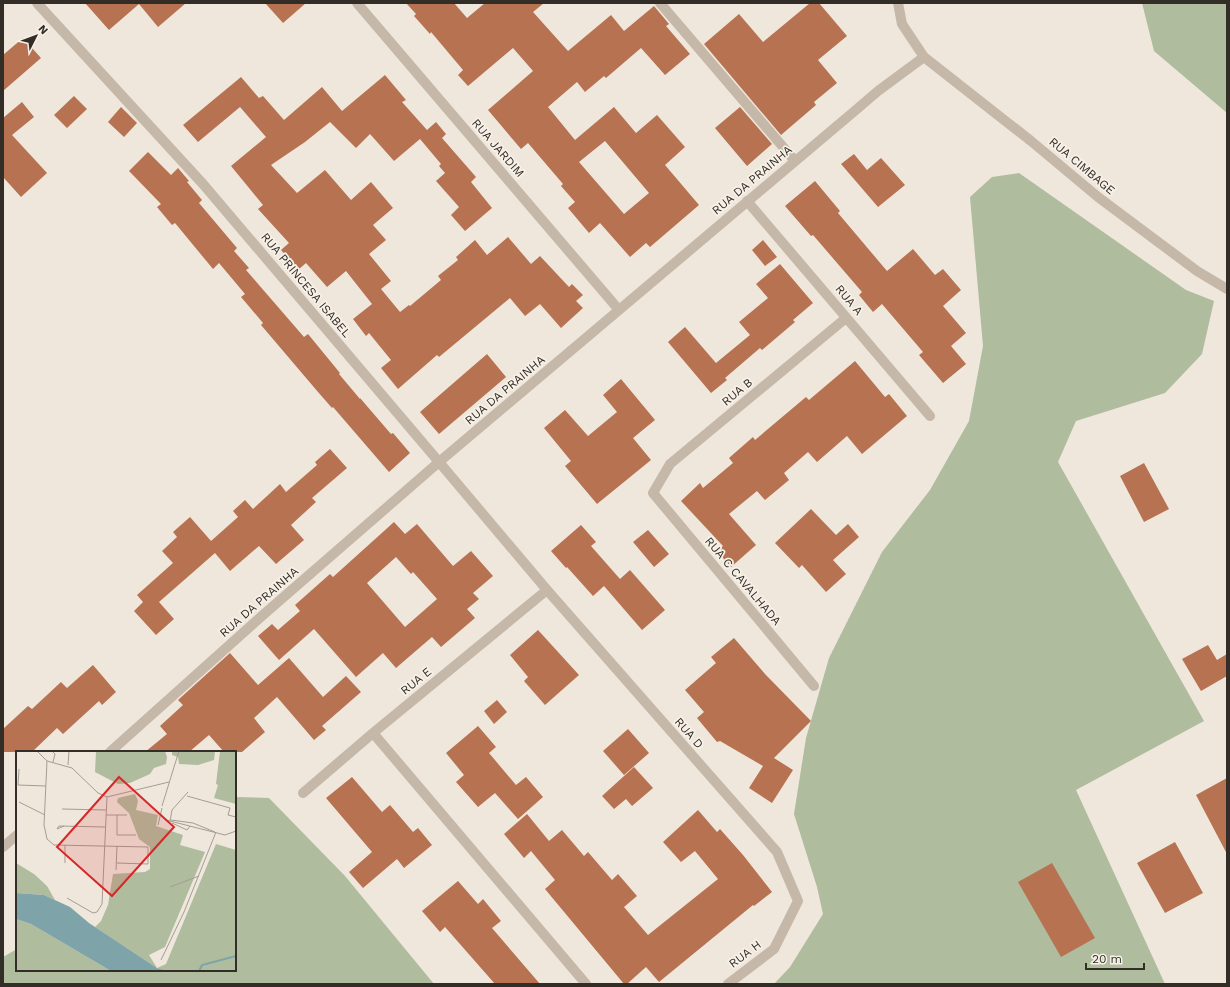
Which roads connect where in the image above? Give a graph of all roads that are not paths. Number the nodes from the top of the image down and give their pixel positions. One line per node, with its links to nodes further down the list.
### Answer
1 (37, 3): 12 (street, RUA PRINCESA ISABEL)
2 (357, 3): 9 (street, RUA JARDIM)
3 (660, 3): 6 (street)
4 (898, 3): 5 (street, RUA CIMBAGE)
5 (924, 57): 6 (street, RUA DA PRAINHA); 8 (street, RUA CIMBAGE)
6 (795, 161): 7 (street, RUA DA PRAINHA)
7 (747, 201): 9 (street, RUA DA PRAINHA); 10 (street, RUA A)
8 (1227, 289)
9 (619, 310): 12 (street, RUA DA PRAINHA)
10 (846, 318): 11 (street, RUA A); 13 (street, RUA B)
11 (930, 416)
12 (439, 462): 14 (street, RUA PRINCESA ISABEL); 17 (street, RUA DA PRAINHA)
13 (653, 493): 15 (street, RUA C CAVALHADA)
14 (547, 590): 16 (street, RUA E); 21 (street, RUA D)
15 (814, 686)
16 (373, 733): 18 (street, RUA E); 22 (street)
17 (111, 751)
18 (303, 793)
19 (16, 836): 20 (street)
20 (3, 847)
21 (798, 901): 23 (street, RUA H)
22 (586, 984)
23 (728, 984)

